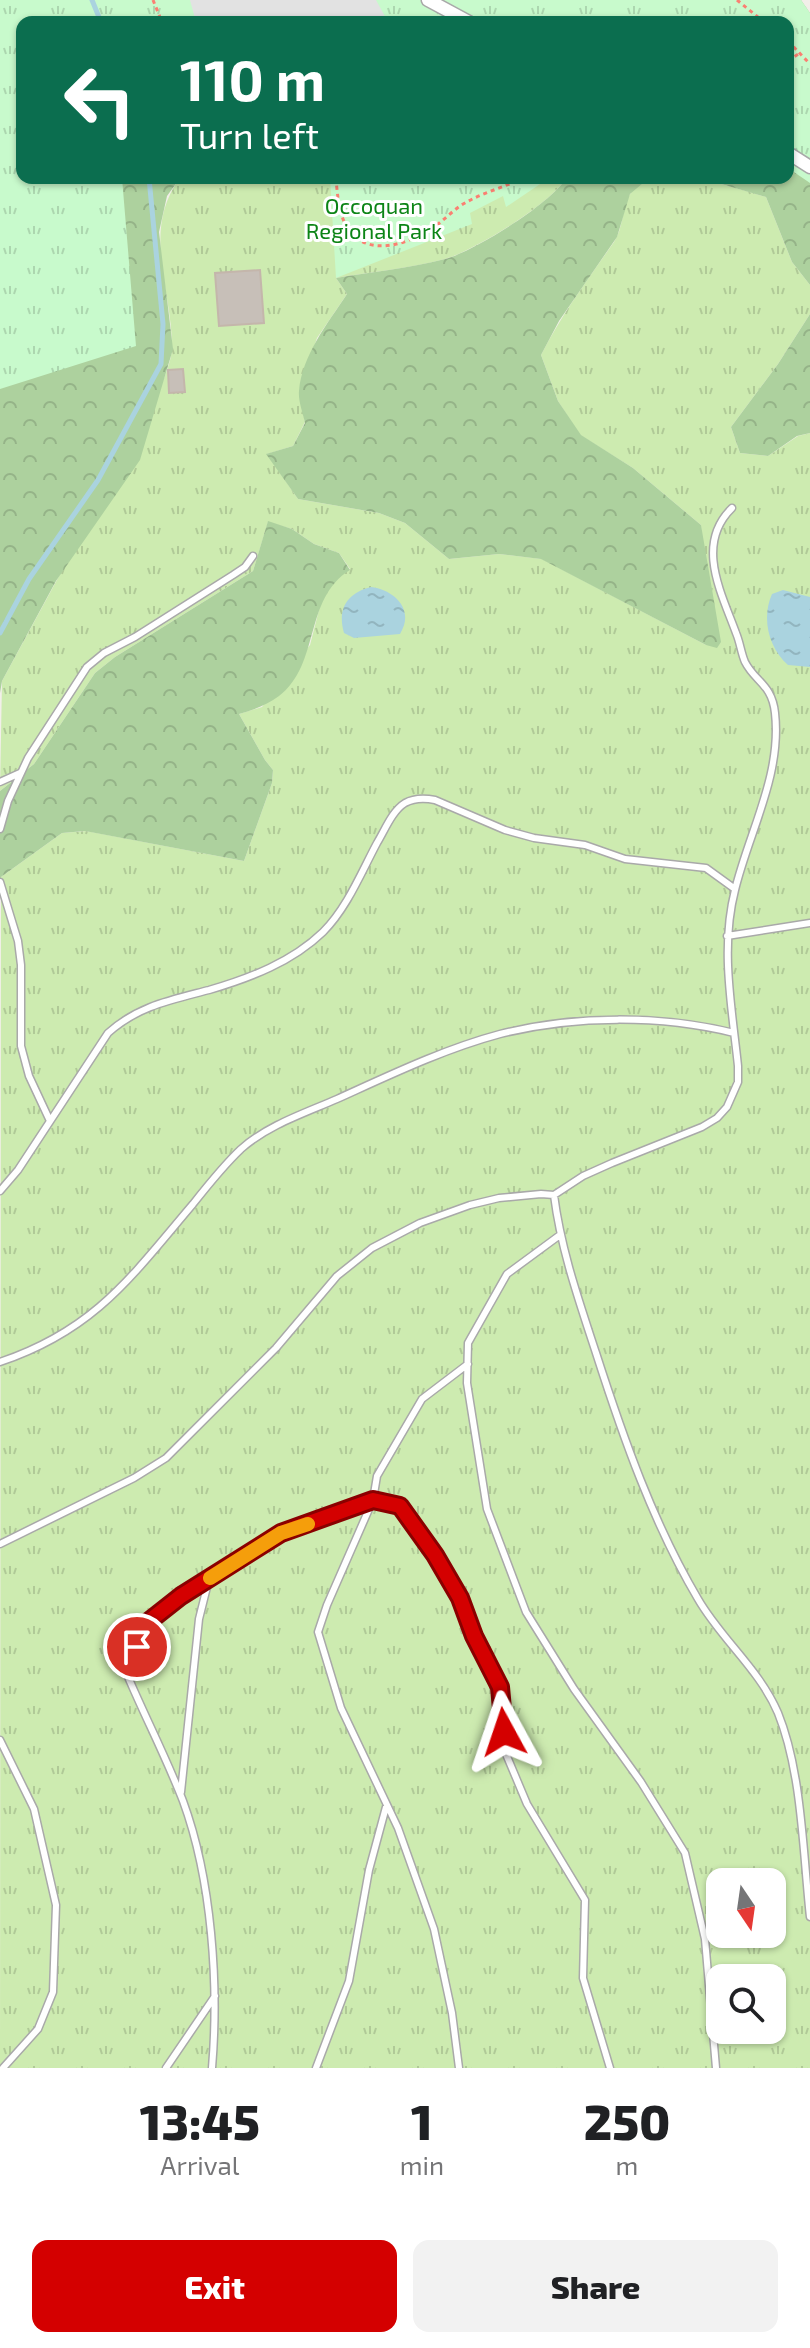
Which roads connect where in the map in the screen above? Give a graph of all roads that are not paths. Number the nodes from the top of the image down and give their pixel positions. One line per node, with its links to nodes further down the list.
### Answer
1 (428, 0): 2 (street)
2 (458, 16)
3 (732, 508): 9 (lane)
4 (253, 556): 5 (lane)
5 (20, 773): 6 (lane); 7 (lane)
6 (0, 782)
7 (0, 829)
8 (0, 882): 13 (lane)
9 (735, 889): 11 (lane); 13 (lane)
10 (810, 923): 11 (lane)
11 (727, 936): 12 (lane)
12 (734, 1033): 15 (lane); 17 (lane)
13 (50, 1121): 14 (lane)
14 (0, 1191)
15 (554, 1195): 16 (lane); 20 (lane)
16 (560, 1235): 18 (lane); 25 (lane)
17 (0, 1362)
18 (468, 1364): 19 (lane); 33 (lane)
19 (373, 1500): 21 (lane); 24 (lane); 32 (lane)
20 (0, 1544)
21 (209, 1579): 23 (lane); 23 (lane)
22 (0, 1740): 27 (lane)
23 (180, 1796): 26 (lane)
24 (386, 1807): 30 (lane); 31 (lane)
25 (810, 1917)
26 (215, 1996): 28 (lane); 29 (lane)
27 (3, 2068)
28 (166, 2068)
29 (212, 2068)
30 (316, 2068)
31 (459, 2068)
32 (610, 2068)
33 (716, 2068)

